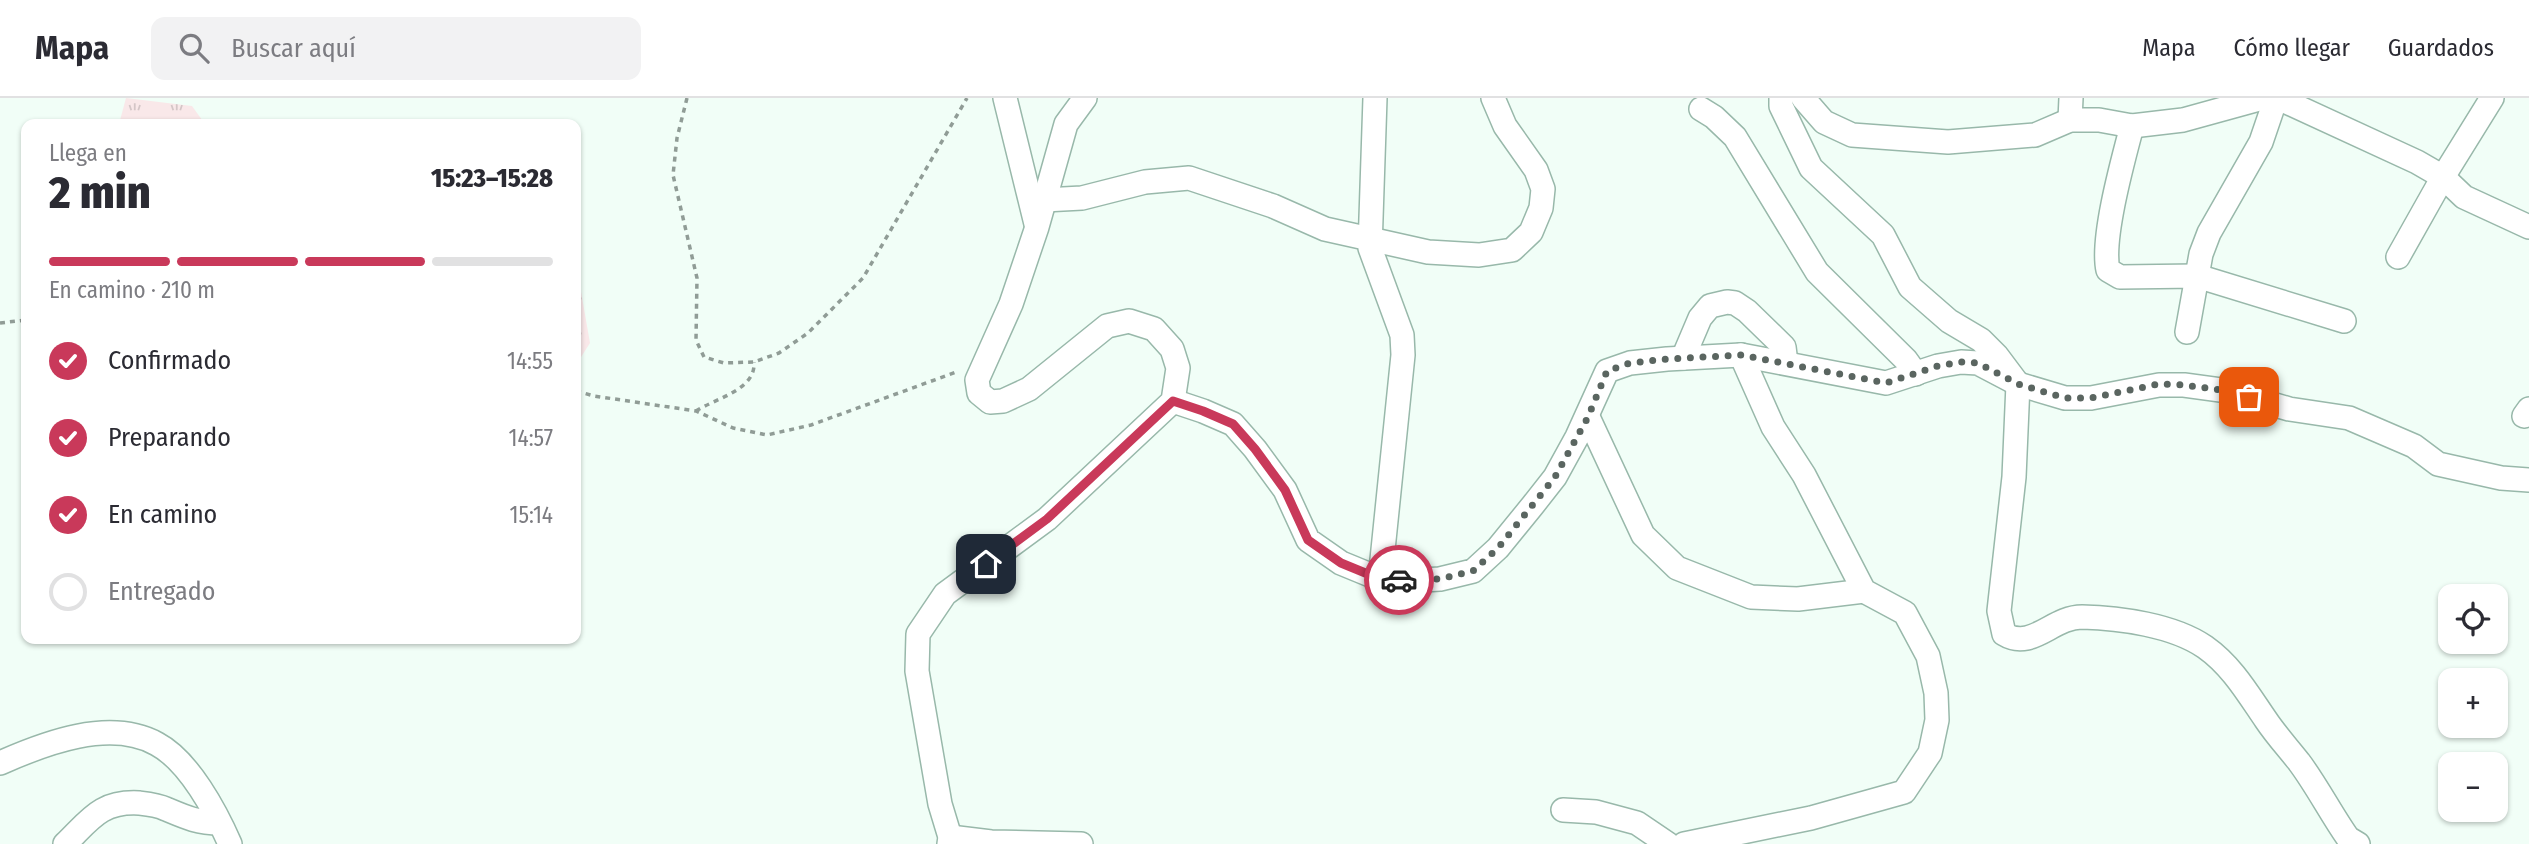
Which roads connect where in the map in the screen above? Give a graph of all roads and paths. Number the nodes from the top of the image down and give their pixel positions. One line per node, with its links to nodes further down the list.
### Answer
1 (687, 98): 28 (path)
2 (967, 98): 28 (path)
3 (1005, 98): 17 (street)
4 (1085, 98): 16 (street)
5 (1375, 98): 19 (street)
6 (1493, 98): 19 (street)
7 (1781, 98): 32 (street)
8 (1803, 98): 13 (street)
9 (2263, 98): 14 (street)
10 (2277, 98): 15 (street); 21 (street)
11 (2492, 98): 15 (street)
12 (1701, 108): 30 (street)
13 (2070, 109): 14 (street)
14 (2132, 126): 21 (street)
15 (2443, 177): 18 (street); 20 (street)
16 (1044, 200): 17 (street); 19 (street)
17 (1037, 227): 31 (street)
18 (2529, 227)
19 (1370, 237): 38 (street)
20 (2398, 257)
21 (2197, 276): 23 (street); 25 (street)
22 (21, 321): 24 (path)
23 (2344, 321)
24 (0, 323)
25 (2187, 332)
26 (1741, 355): 27 (street); 29 (street); 39 (street)
27 (1683, 358): 29 (street); 36 (street)
28 (754, 362): 35 (path)
29 (1786, 363): 30 (street)
30 (1916, 373): 32 (street)
31 (977, 380): 34 (street); 35 (path)
32 (2018, 384): 37 (street); 49 (street)
33 (581, 392): 35 (path)
34 (1173, 401): 38 (street); 43 (street)
35 (695, 411)
36 (1588, 417): 38 (street); 39 (street)
37 (2529, 480)
38 (1380, 579)
39 (1864, 592): 48 (street)
40 (0, 763): 42 (street)
41 (1563, 810): 47 (street)
42 (219, 823): 44 (street); 45 (street)
43 (949, 840): 46 (street)
44 (65, 844)
45 (230, 844)
46 (1081, 844)
47 (1668, 844)
48 (1684, 844)
49 (2358, 844)

